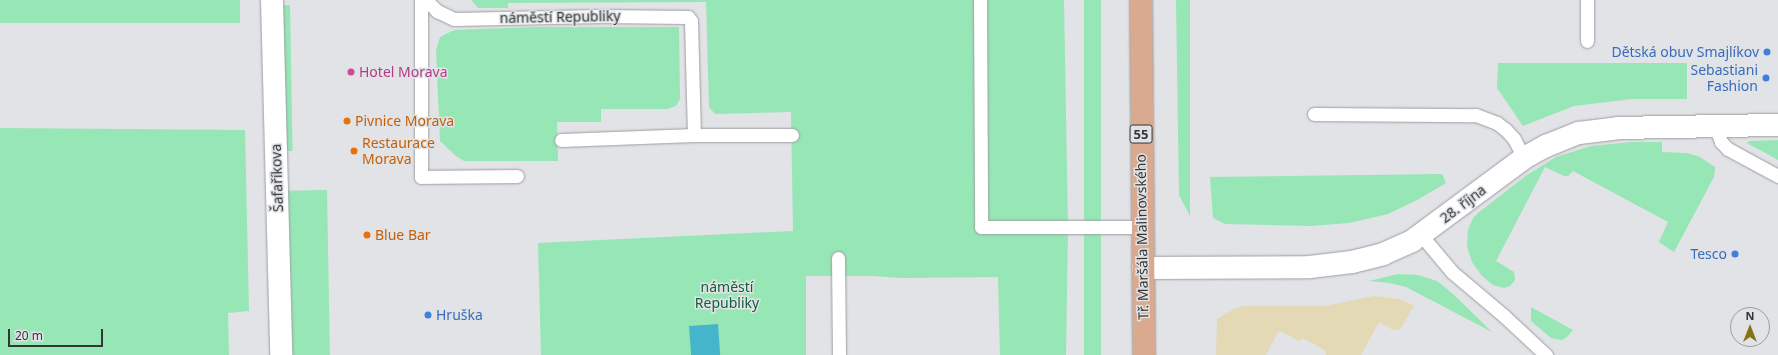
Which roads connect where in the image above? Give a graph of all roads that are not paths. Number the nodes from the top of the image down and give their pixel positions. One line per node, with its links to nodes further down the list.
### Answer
1 (272, 0): 21 (street, Šafaříkova)
2 (422, 0): 15 (lane)
3 (426, 0): 11 (lane, náměstí Republiky)
4 (980, 0): 17 (lane)
5 (1140, 0): 17 (main road, Tř. Maršála Malinovského / 55)
6 (1587, 0): 7 (lane)
7 (1587, 41)
8 (1314, 114): 14 (lane)
9 (1715, 126): 10 (street, 28. října); 14 (street, 28. října); 16 (lane)
10 (1778, 126)
11 (694, 135): 12 (lane); 13 (lane)
12 (792, 135)
13 (561, 140)
14 (1524, 158): 18 (street, 28. října)
15 (517, 176)
16 (1778, 176)
17 (1142, 227): 20 (main road, Tř. Maršála Malinovského / 55)
18 (1421, 235): 20 (street, 28. října); 24 (lane)
19 (838, 258): 22 (lane)
20 (1143, 268): 23 (main road, Tř. Maršála Malinovského / 55)
21 (281, 355)
22 (839, 355)
23 (1144, 355)
24 (1546, 355)

